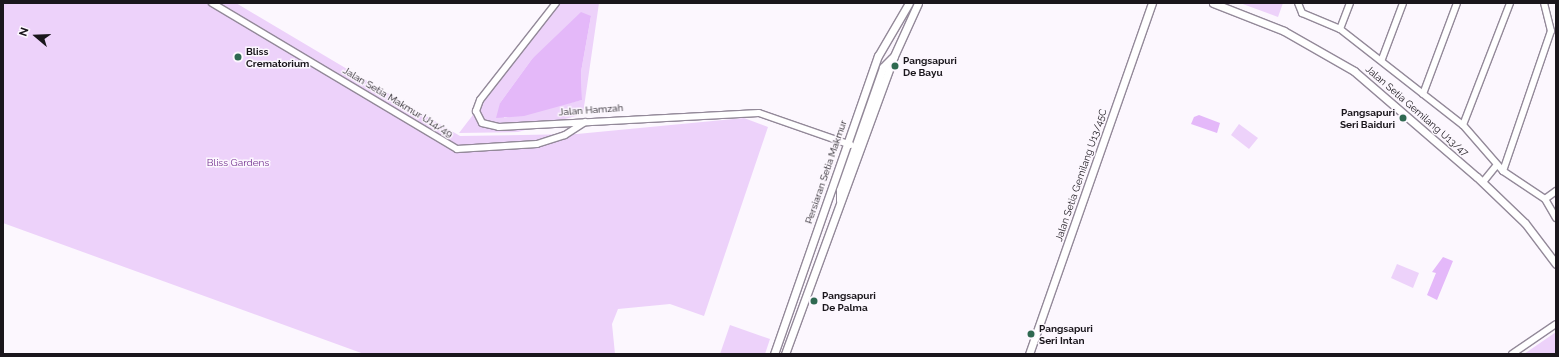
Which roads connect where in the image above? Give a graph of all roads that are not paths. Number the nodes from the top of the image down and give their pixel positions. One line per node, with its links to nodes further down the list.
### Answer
1 (212, 3): 17 (street, Jalan Setia Makmur U14/49)
2 (556, 3): 17 (street, Jalan Hamzah)
3 (909, 3): 19 (street, Persiaran Setia Makmur)
4 (918, 3): 14 (street)
5 (1152, 3): 32 (street, Jalan Setia Gemilang U13/45C)
6 (1213, 3): 23 (street, Jalan Setia Gemilang U13/47)
7 (1298, 3): 13 (street)
8 (1350, 3): 13 (street)
9 (1403, 3): 15 (street)
10 (1457, 3): 16 (street)
11 (1510, 3): 18 (street)
12 (1544, 3): 22 (street)
13 (1340, 29): 15 (street)
14 (894, 56): 20 (street); 26 (street)
15 (1382, 59): 16 (street)
16 (1423, 94): 18 (street)
17 (586, 121): 19 (street, Jalan Hamzah)
18 (1463, 125): 21 (street)
19 (846, 143): 20 (street, Jalan Hamzah); 30 (street, Persiaran Setia Makmur)
20 (855, 146): 26 (street)
21 (1497, 165): 22 (street); 23 (street)
22 (1502, 171): 25 (street)
23 (1483, 182): 28 (street, Jalan Setia Gemilang U13/47)
24 (1556, 191): 25 (street)
25 (1546, 200): 27 (street)
26 (840, 205): 31 (street)
27 (1556, 218)
28 (1556, 264)
29 (1556, 324): 33 (street)
30 (774, 354)
31 (785, 354)
32 (1029, 354)
33 (1512, 354)

